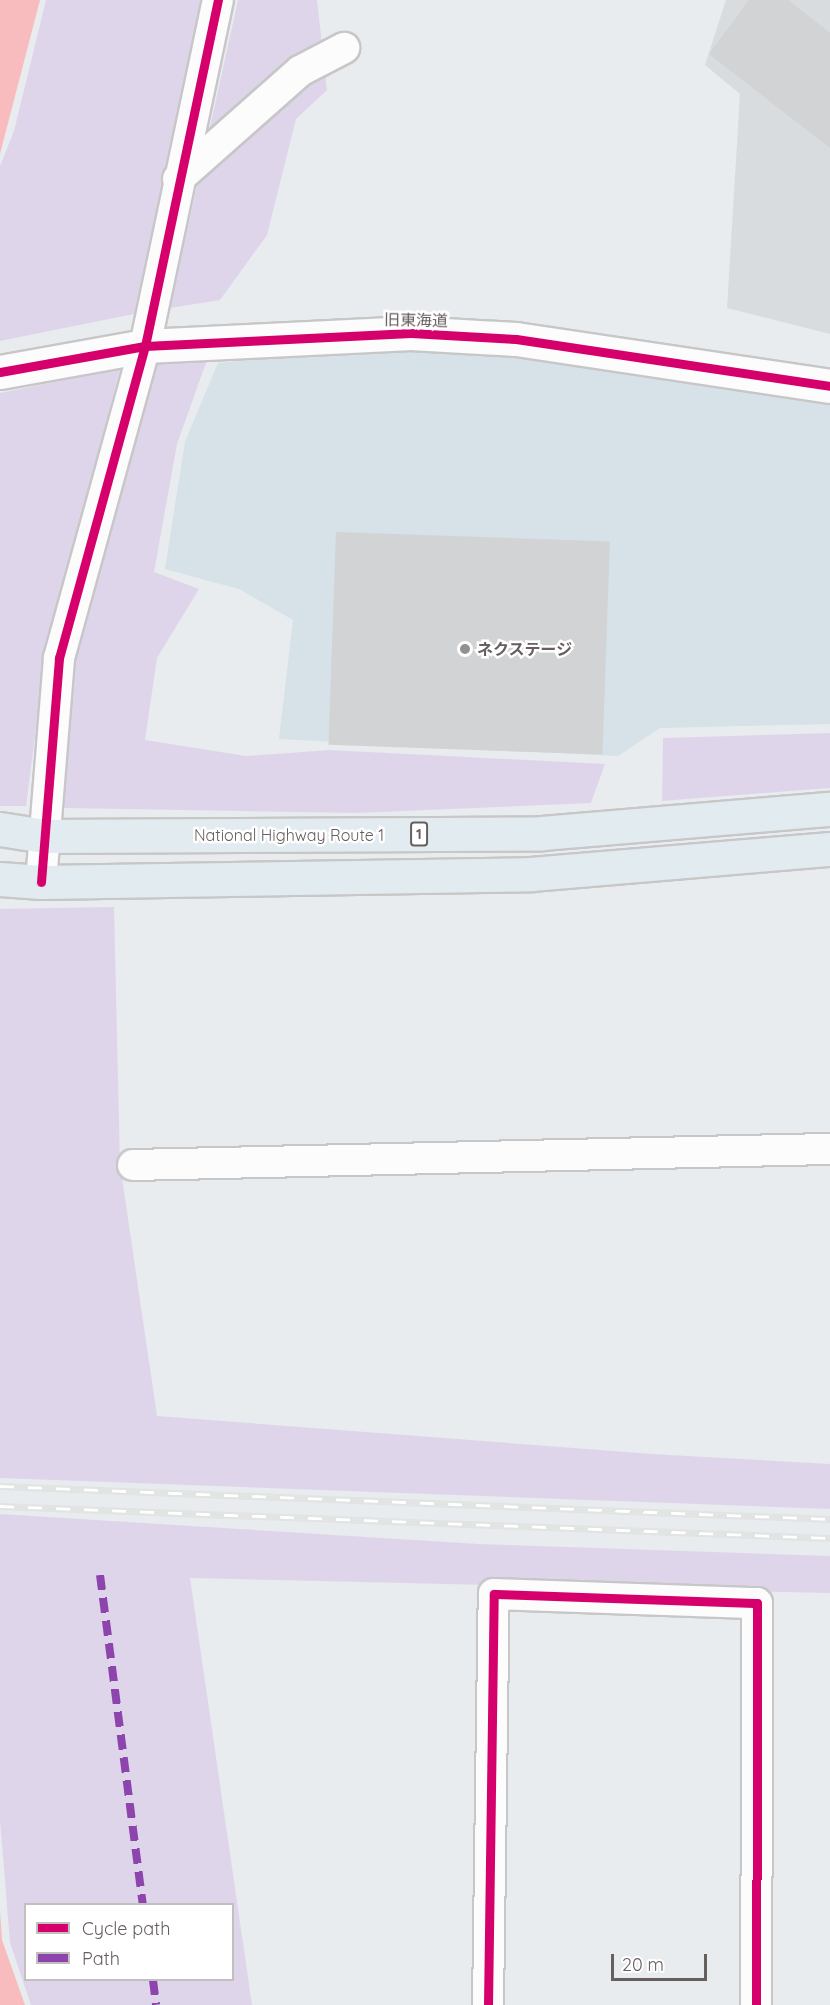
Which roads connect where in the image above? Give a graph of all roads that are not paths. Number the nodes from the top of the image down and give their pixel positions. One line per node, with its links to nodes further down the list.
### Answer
1 (218, 0): 3 (street)
2 (345, 48): 3 (street)
3 (178, 179): 4 (street)
4 (134, 348): 5 (street, 旧東海道); 6 (street, 旧東海道); 9 (street)
5 (0, 372)
6 (830, 386)
7 (830, 808): 9 (highway, National Highway Route 1 / 1)
8 (4, 829): 9 (highway, National Highway Route 1 / 1)
9 (44, 836): 12 (street)
10 (830, 849): 12 (highway)
11 (3, 879): 12 (highway)
12 (41, 882)
13 (830, 1149): 14 (street)
14 (133, 1165)
15 (488, 2005): 16 (street)
16 (756, 2005)

